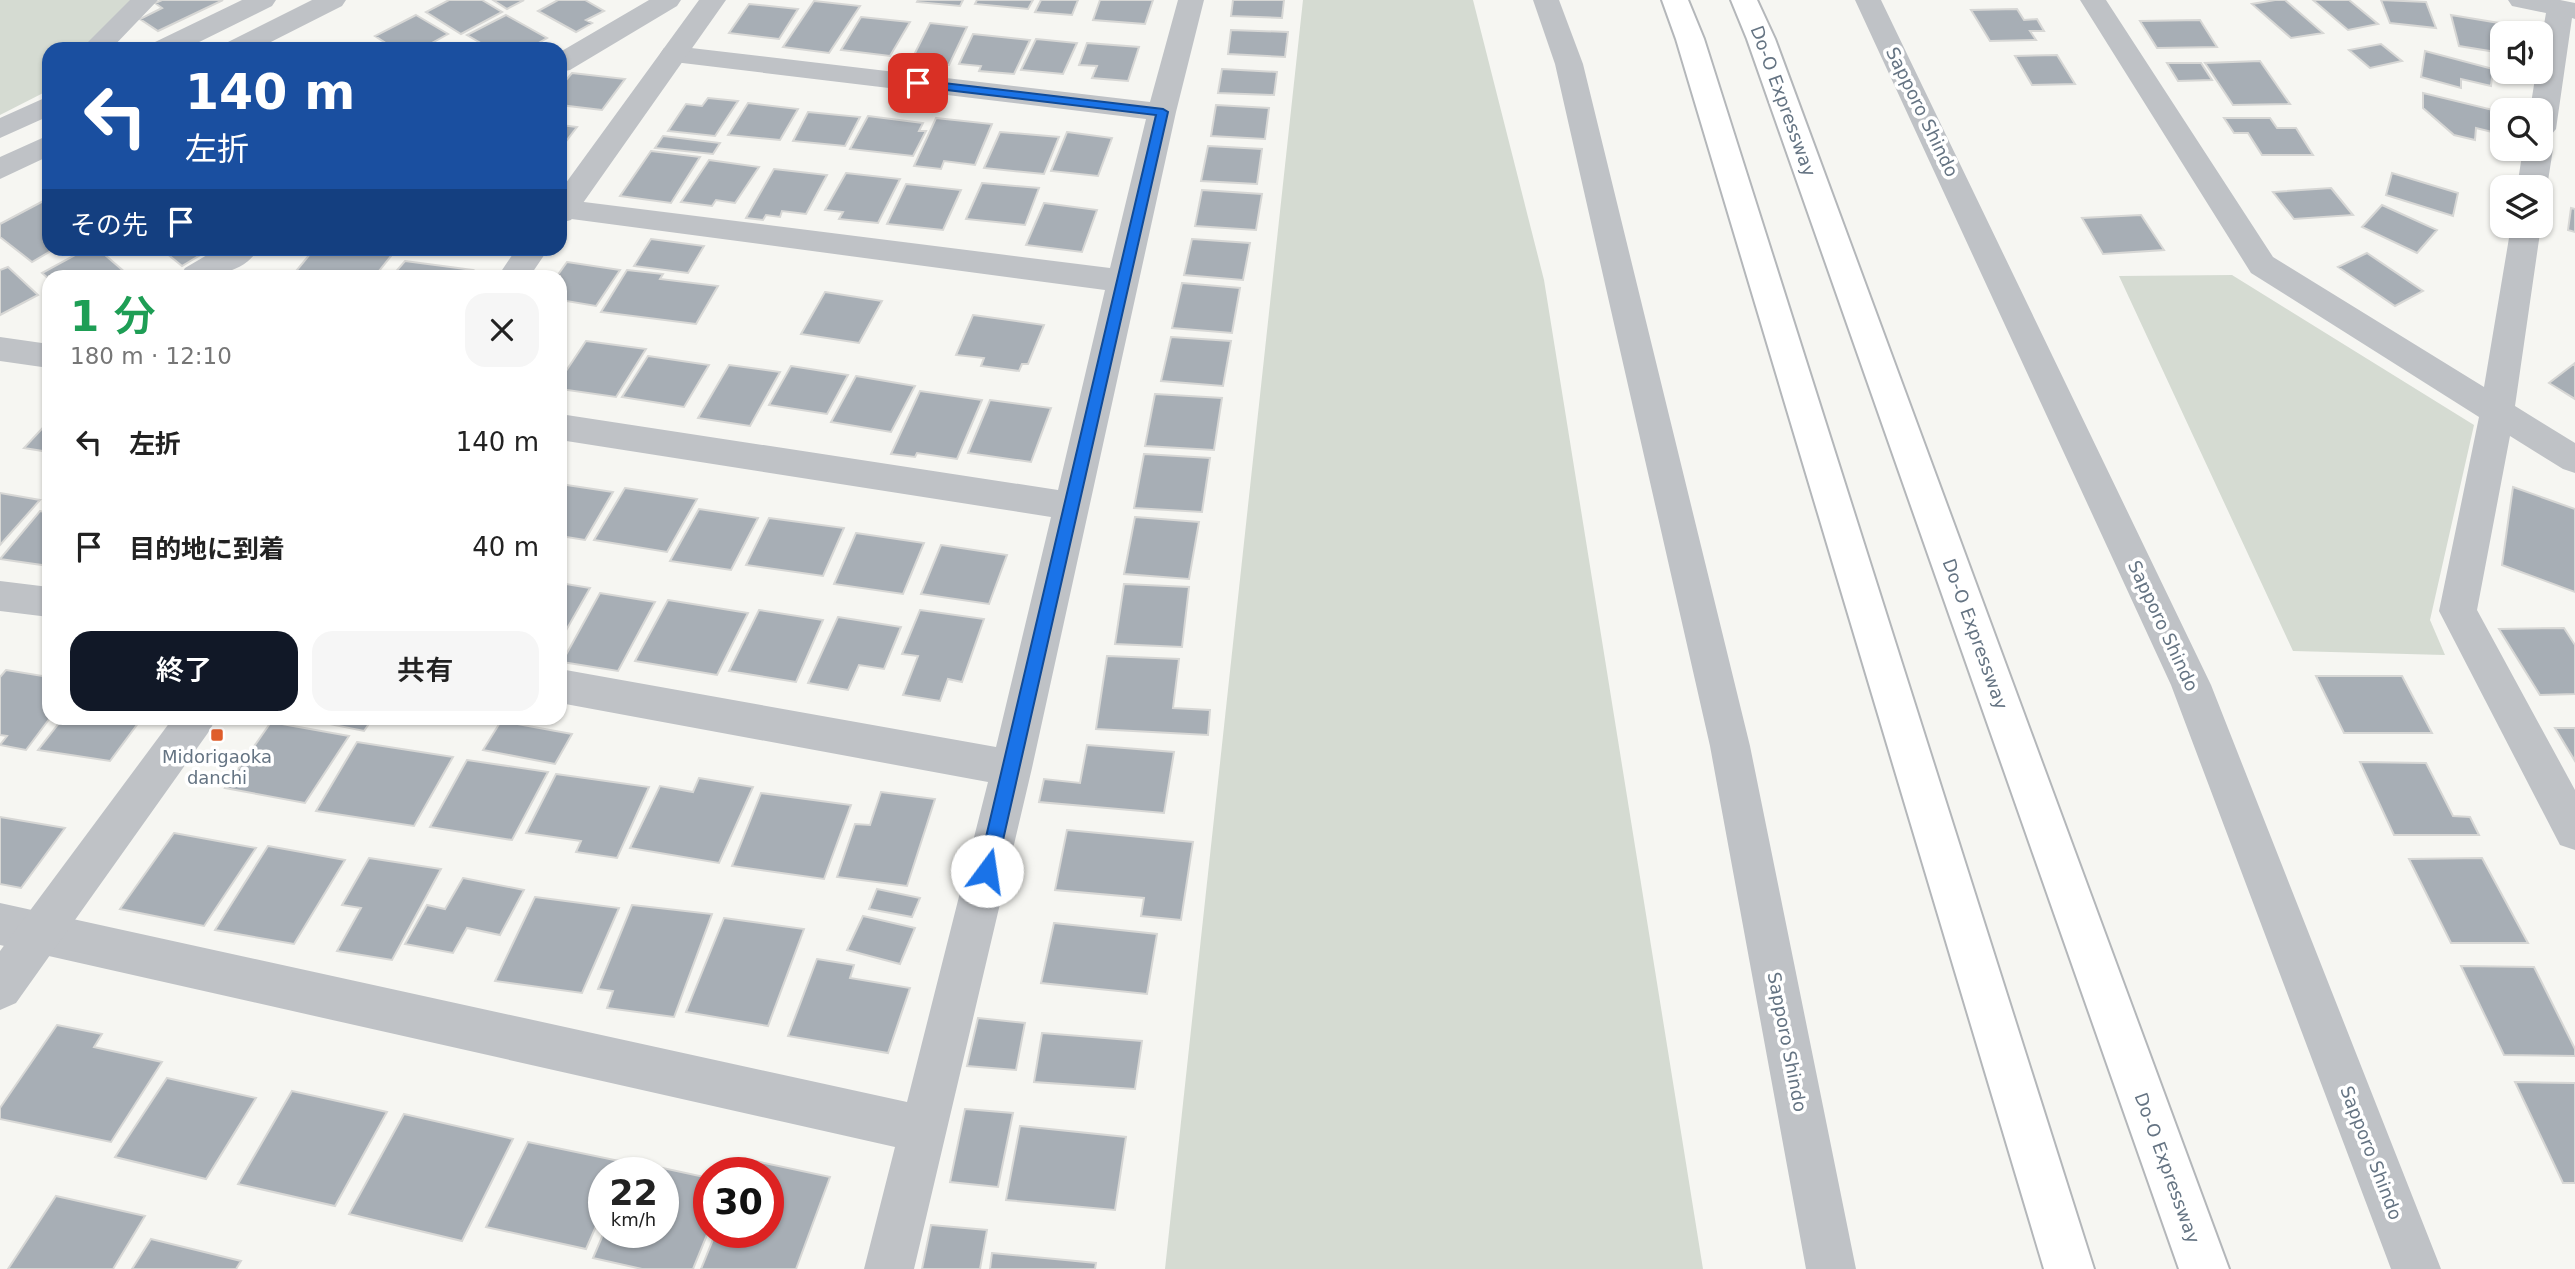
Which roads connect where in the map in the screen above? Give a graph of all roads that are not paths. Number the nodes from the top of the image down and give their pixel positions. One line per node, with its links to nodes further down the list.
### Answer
1 (145, 0): 14 (street)
2 (263, 0): 15 (street)
3 (333, 0): 16 (street)
4 (668, 0): 18 (street)
5 (713, 0): 17 (street)
6 (1191, 0): 21 (street)
7 (1546, 0): 47 (street, Sapporo Shindo)
8 (1675, 0): 48 (highway)
9 (1744, 0): 49 (highway, Do-O Expressway)
10 (1868, 0): 50 (street, Sapporo Shindo)
11 (2521, 0): 13 (street)
12 (2105, 1): 33 (street)
13 (2567, 9): 19 (street)
14 (102, 42)
15 (177, 42)
16 (250, 42)
17 (674, 54): 21 (street); 25 (street)
18 (567, 60)
19 (2548, 98)
20 (42, 109): 22 (street)
21 (1163, 112): 30 (street)
22 (0, 130)
23 (42, 148): 24 (street)
24 (0, 169)
25 (567, 204)
26 (567, 212): 30 (street)
27 (2524, 238): 33 (street)
28 (231, 256): 29 (street)
29 (207, 270)
30 (1124, 281): 36 (street)
31 (0, 349): 32 (street)
32 (42, 355)
33 (2497, 411): 35 (street); 42 (street)
34 (567, 428): 36 (street)
35 (2575, 460)
36 (1073, 506): 41 (street)
37 (0, 596): 38 (street)
38 (42, 601)
39 (567, 687): 41 (street)
40 (190, 725): 43 (street)
41 (1012, 768): 45 (street)
42 (2575, 831)
43 (21, 927): 44 (street); 45 (street)
44 (0, 988)
45 (923, 1129): 46 (street)
46 (889, 1269)
47 (1831, 1269)
48 (2069, 1269)
49 (2204, 1269)
50 (2416, 1269)

